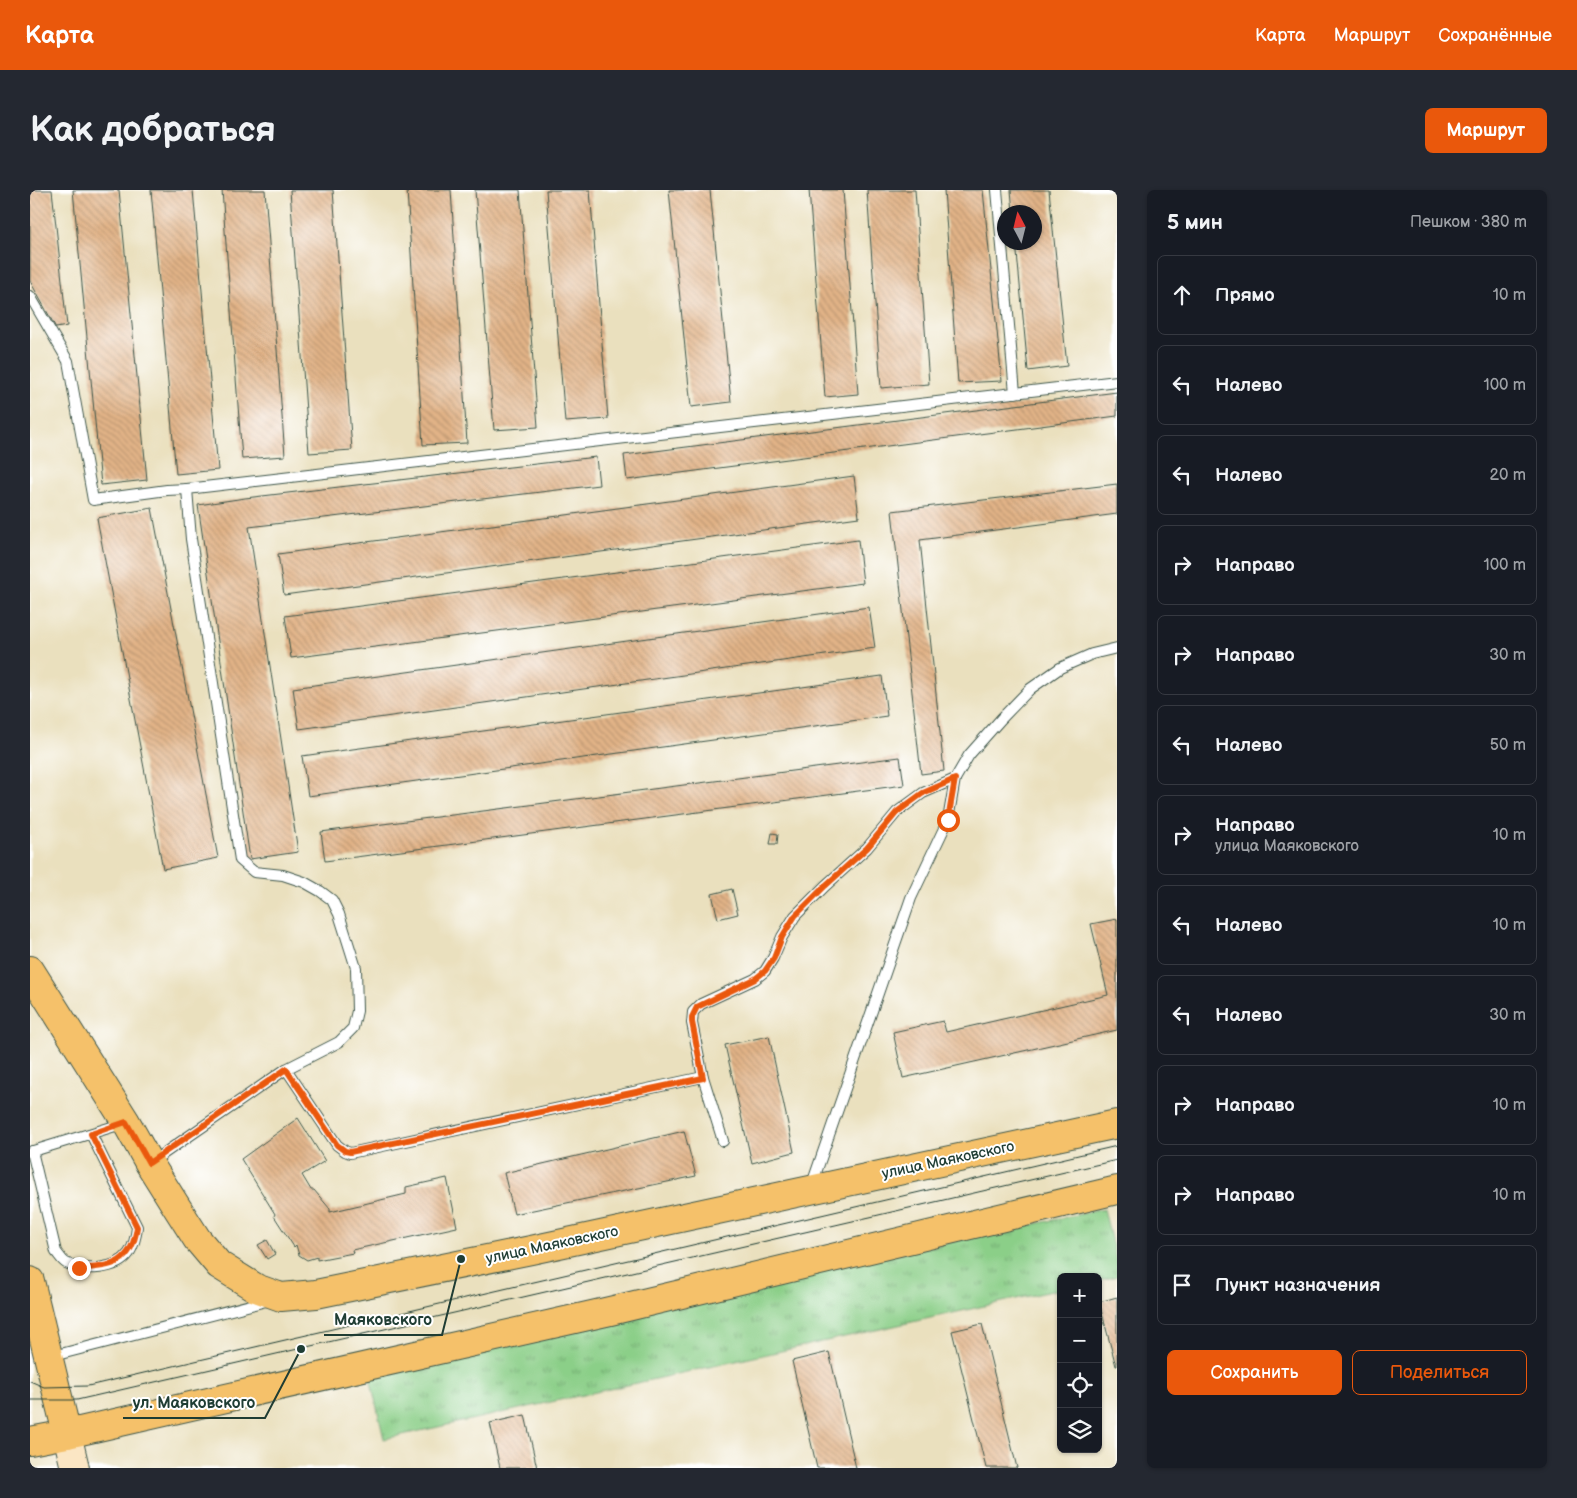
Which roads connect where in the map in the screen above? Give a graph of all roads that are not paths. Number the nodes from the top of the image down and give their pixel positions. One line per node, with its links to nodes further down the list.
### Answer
1 (997, 190): 4 (lane)
2 (30, 296): 5 (lane)
3 (1117, 381): 4 (lane)
4 (1015, 393): 5 (lane)
5 (187, 488): 9 (lane)
6 (1117, 648): 7 (lane)
7 (955, 779): 10 (lane); 17 (lane)
8 (30, 970): 11 (main road, улица Маяковского)
9 (286, 1069): 10 (lane); 16 (lane)
10 (703, 1078): 14 (lane)
11 (126, 1122): 13 (lane); 16 (main road, улица Маяковского)
12 (1117, 1124): 17 (main road, улица Маяковского)
13 (91, 1134): 15 (lane); 15 (lane)
14 (723, 1142)
15 (31, 1152)
16 (149, 1163): 20 (main road, улица Маяковского)
17 (810, 1190): 20 (main road, улица Маяковского)
18 (1117, 1190): 22 (main road)
19 (30, 1281): 21 (main road)
20 (281, 1297): 21 (lane)
21 (48, 1357): 22 (main road)
22 (67, 1434): 23 (main road); 24 (main road)
23 (31, 1441)
24 (75, 1468)

